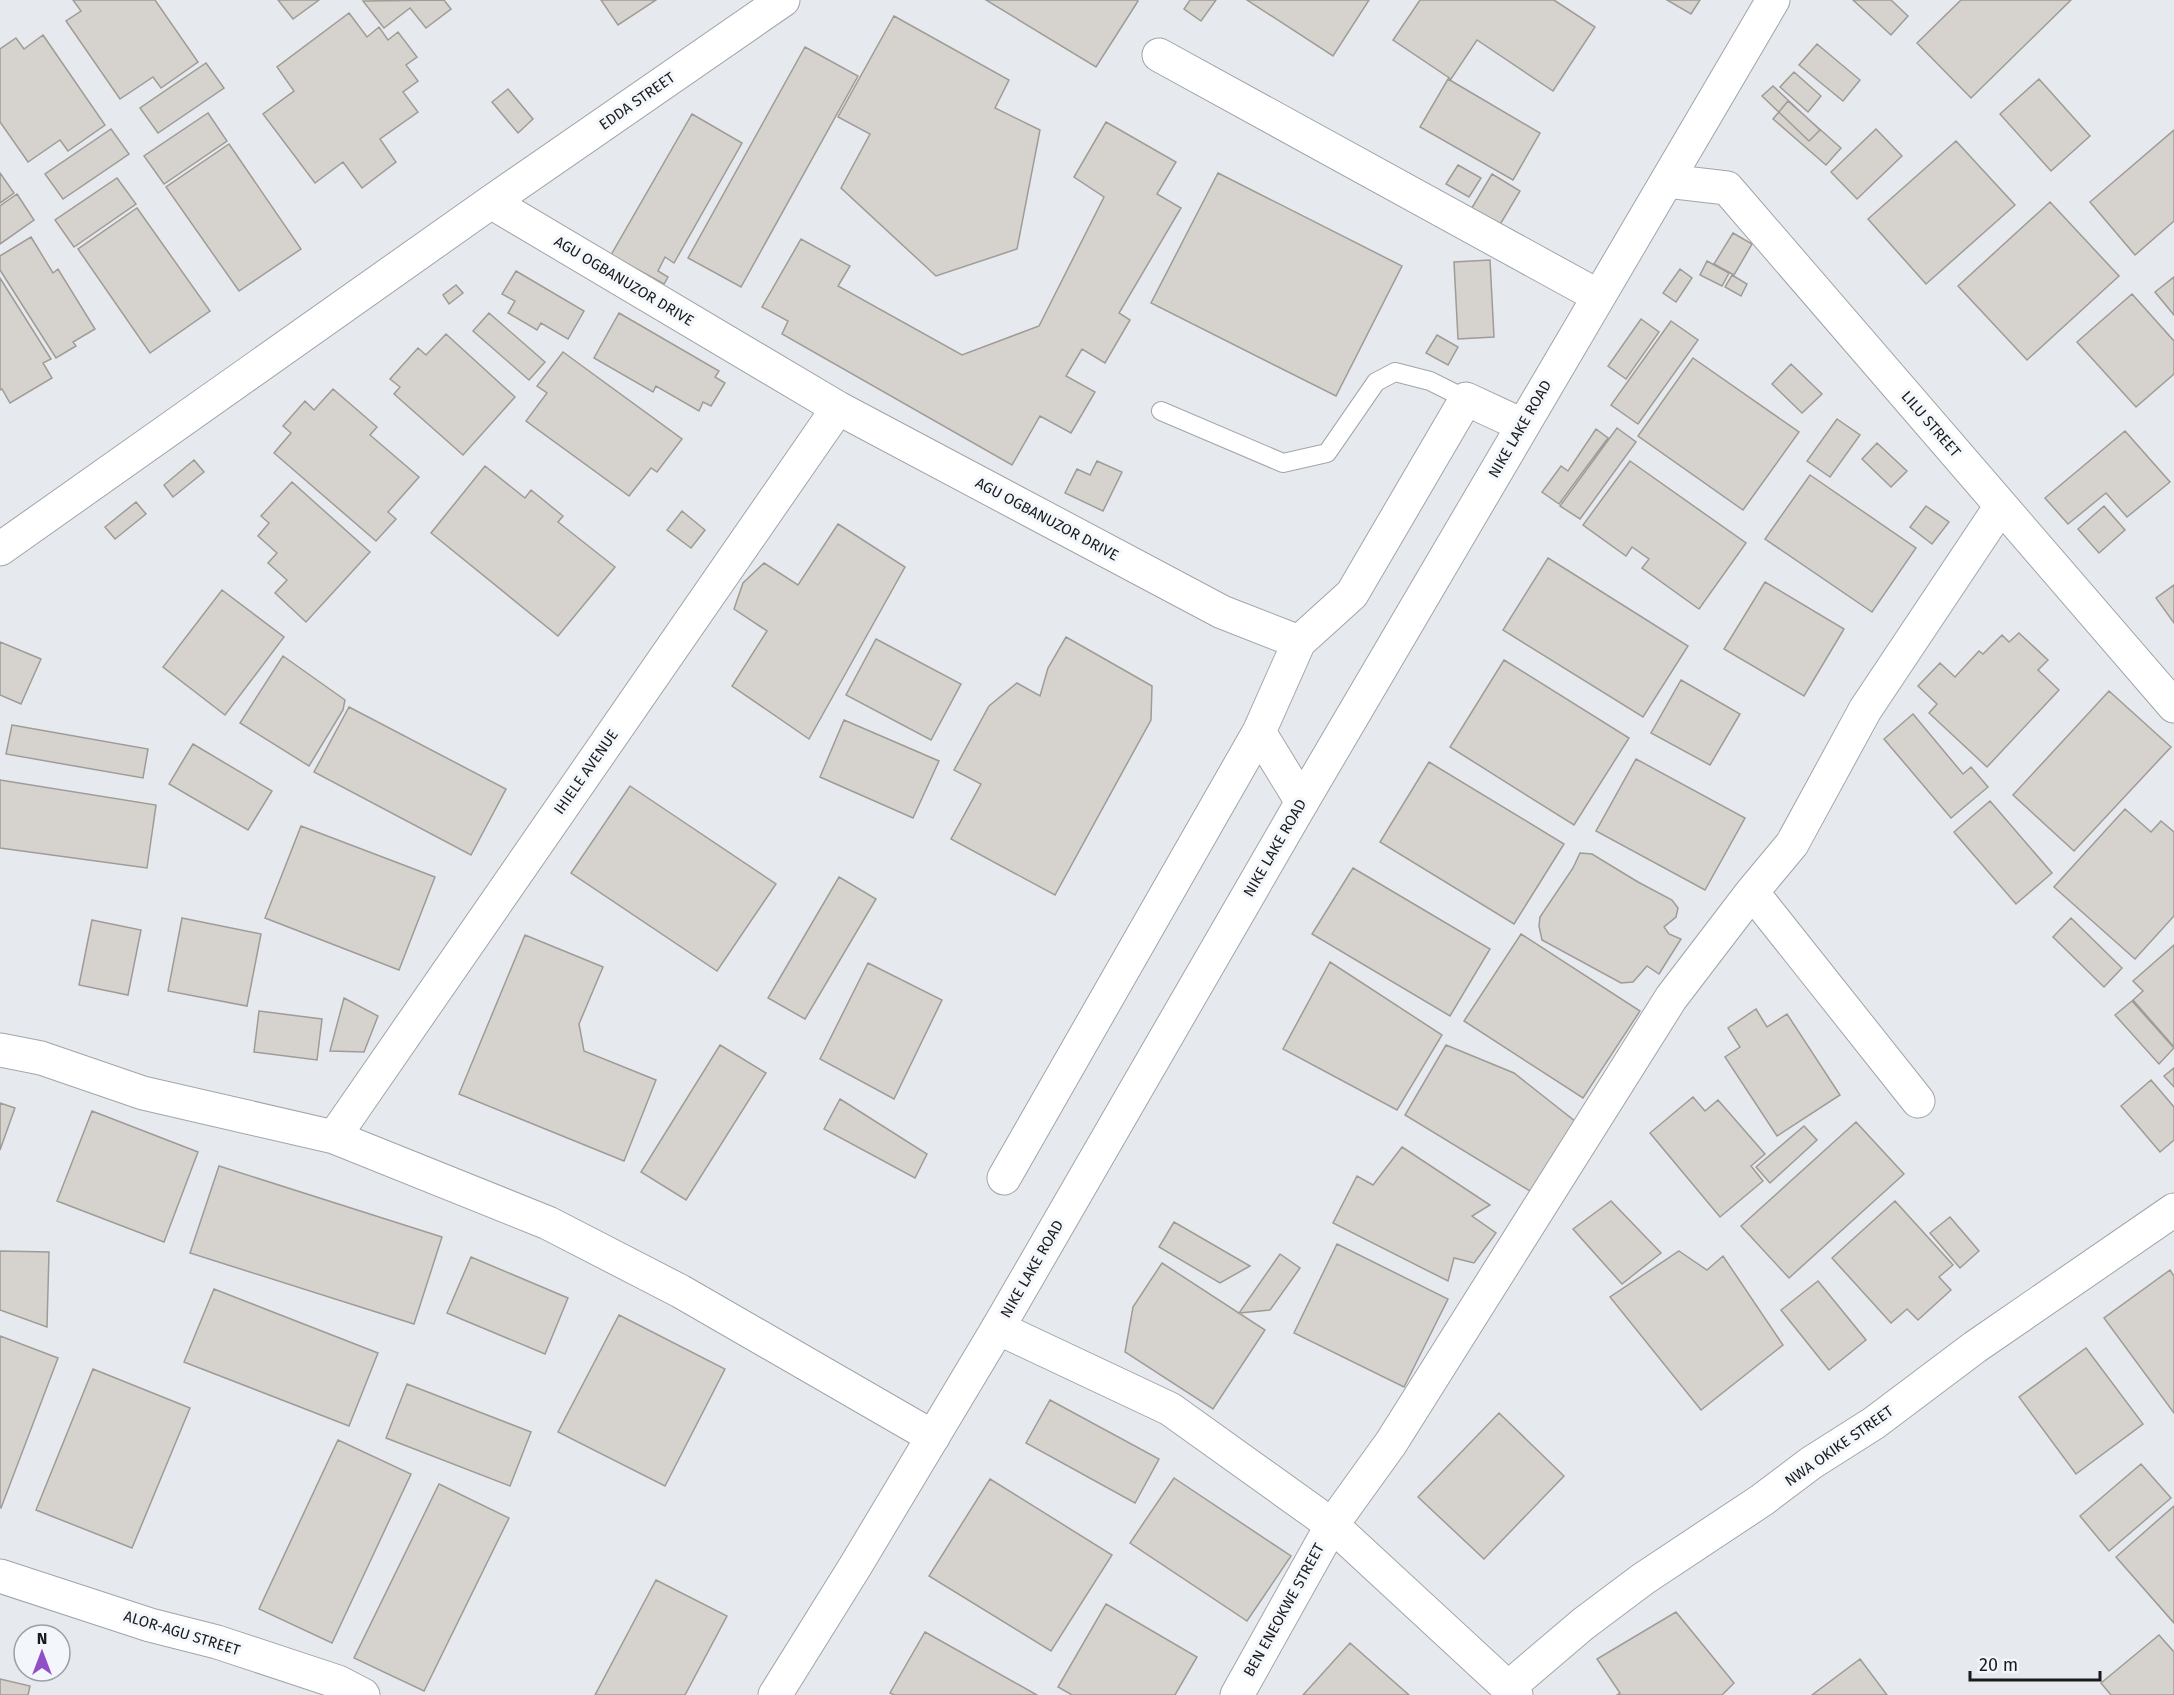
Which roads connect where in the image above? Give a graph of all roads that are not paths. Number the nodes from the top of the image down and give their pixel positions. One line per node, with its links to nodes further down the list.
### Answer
1 (783, 0): 5 (street, EDDA STREET)
2 (1773, 0): 4 (street, NIKE LAKE ROAD)
3 (1159, 55): 6 (street)
4 (1667, 181): 6 (street, NIKE LAKE ROAD); 11 (street, LILU STREET)
5 (491, 202): 8 (street, AGU OGBANUZOR DRIVE); 12 (street, EDDA STREET)
6 (1598, 296): 10 (street, NIKE LAKE ROAD)
7 (1466, 399): 9 (lane); 10 (street); 13 (street)
8 (838, 408): 13 (street, AGU OGBANUZOR DRIVE); 20 (street, IHIELE AVENUE)
9 (1161, 411)
10 (1522, 425): 16 (street, NIKE LAKE ROAD)
11 (2001, 506): 14 (street, LILU STREET); 17 (street, BEN ENEOKWE STREET)
12 (0, 549)
13 (1299, 642): 15 (street)
14 (2174, 706)
15 (1259, 732): 16 (street); 21 (street)
16 (1302, 802): 23 (street, NIKE LAKE ROAD)
17 (1752, 892): 19 (street); 25 (street, BEN ENEOKWE STREET)
18 (0, 1050): 20 (street)
19 (1918, 1101)
20 (334, 1137): 24 (street)
21 (1004, 1178)
22 (2174, 1210): 27 (street, NWA OKIKE STREET)
23 (998, 1328): 24 (street, NIKE LAKE ROAD); 25 (street)
24 (933, 1437): 29 (street, NIKE LAKE ROAD)
25 (1332, 1525): 27 (street); 30 (street, BEN ENEOKWE STREET)
26 (0, 1576): 28 (street, ALOR-AGU STREET)
27 (1512, 1691)
28 (363, 1695)
29 (775, 1695)
30 (1237, 1695)

